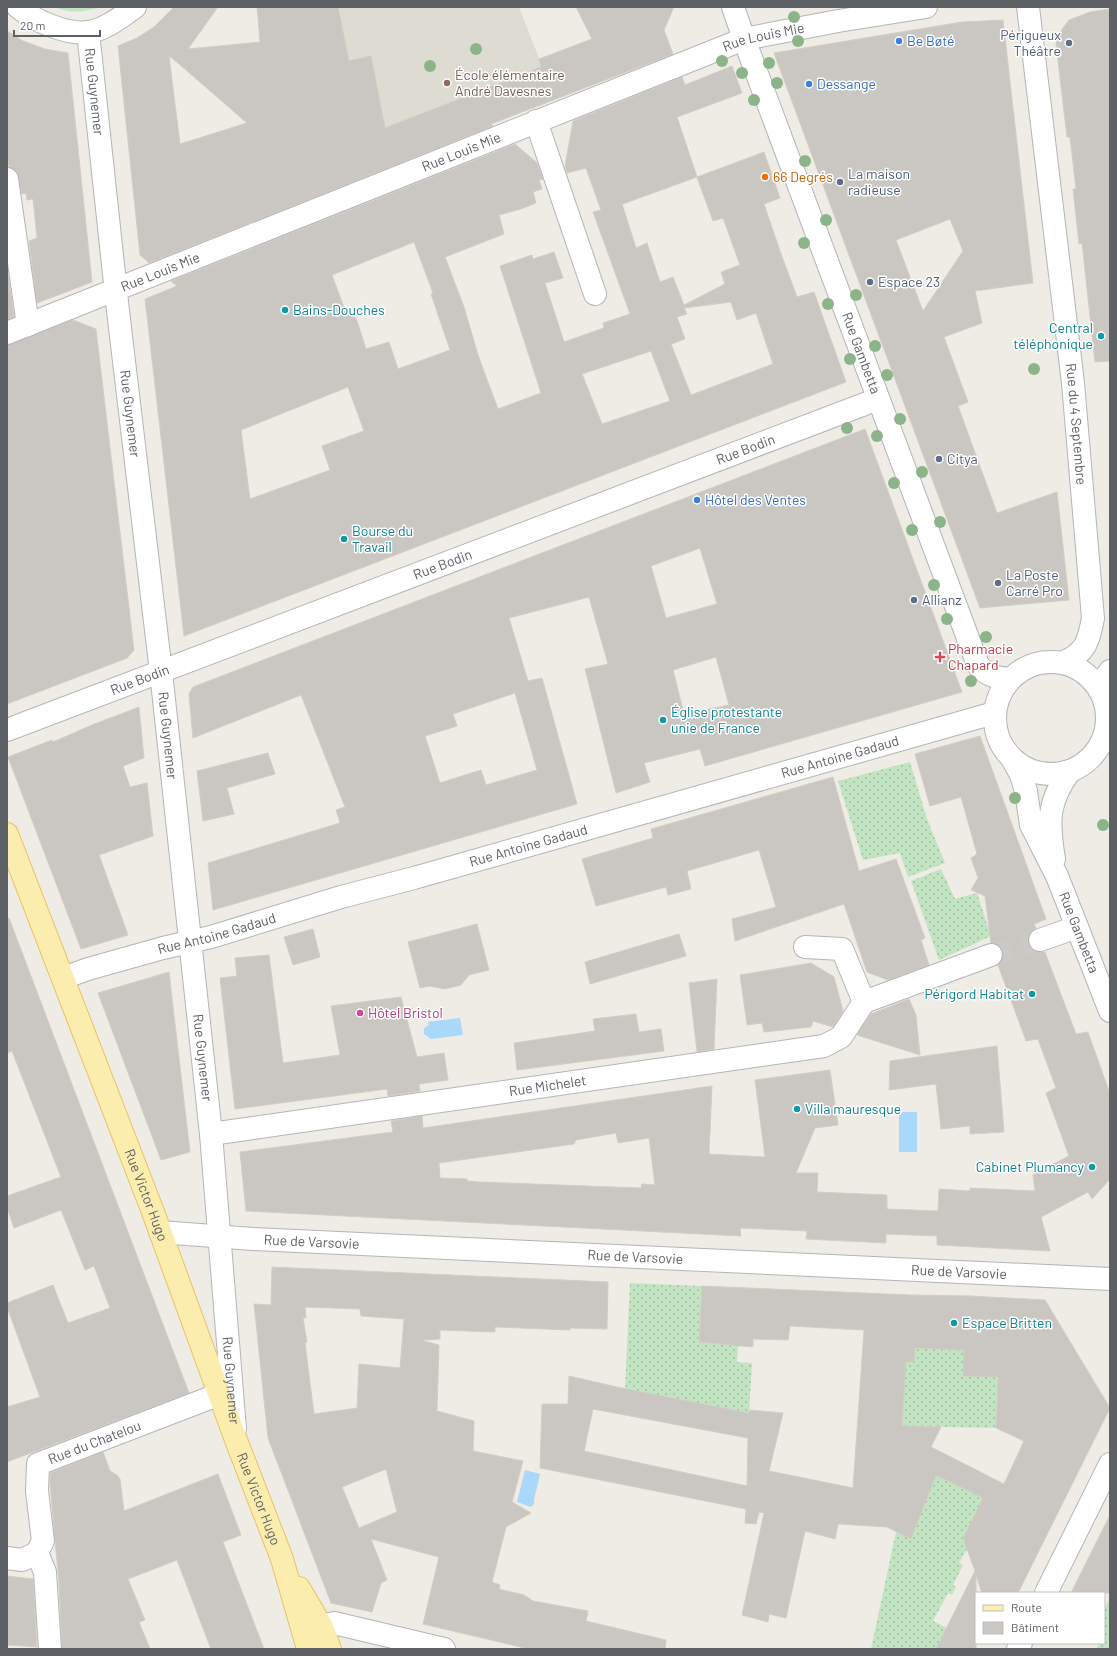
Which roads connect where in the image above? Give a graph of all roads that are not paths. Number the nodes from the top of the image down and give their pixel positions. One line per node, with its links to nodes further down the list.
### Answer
1 (18, 7): 6 (street)
2 (135, 7): 6 (street)
3 (733, 7): 7 (street, Rue Gambetta)
4 (926, 7): 7 (street, Rue Louis Mie)
5 (1028, 7): 15 (street, Rue du 4 Septembre)
6 (88, 32): 10 (street, Rue Guynemer)
7 (744, 39): 8 (street, Rue Louis Mie); 14 (street, Rue Gambetta)
8 (536, 122): 10 (street, Rue Louis Mie); 11 (street)
9 (7, 179): 12 (street)
10 (116, 290): 12 (street, Rue Louis Mie); 16 (street, Rue Guynemer)
11 (595, 294)
12 (28, 325): 13 (street, Rue Louis Mie)
13 (7, 333)
14 (878, 399): 16 (street, Rue Bodin); 17 (street, Rue Gambetta)
15 (1064, 662): 17 (street); 18 (street)
16 (161, 672): 20 (street, Rue Bodin); 28 (street, Rue Guynemer)
17 (1009, 679): 19 (street)
18 (1105, 680): 21 (street)
19 (994, 713): 22 (street); 28 (street, Rue Antoine Gadaud)
20 (7, 730)
21 (1106, 743): 23 (street)
22 (1013, 760): 23 (street); 25 (street, Rue Gambetta)
23 (1070, 771): 25 (street, Rue Gambetta)
24 (7, 834): 31 (main road, Rue Victor Hugo)
25 (1057, 876): 26 (street, Rue Gambetta)
26 (1077, 927): 27 (street); 33 (street, Rue Gambetta)
27 (1040, 940)
28 (190, 942): 31 (street, Rue Antoine Gadaud); 34 (street, Rue Guynemer)
29 (805, 947): 32 (street)
30 (991, 955): 32 (street)
31 (63, 978): 35 (main road, Rue Victor Hugo)
32 (864, 1002): 34 (street, Rue Michelet)
33 (1110, 1011)
34 (211, 1134): 36 (street, Rue Guynemer)
35 (160, 1232): 36 (street, Rue de Varsovie); 38 (main road, Rue Victor Hugo)
36 (220, 1237): 37 (street, Rue de Varsovie); 39 (street, Rue Guynemer)
37 (1110, 1279)
38 (220, 1394): 39 (main road, Rue Victor Hugo); 41 (street, Rue du Chatelou)
39 (236, 1440): 43 (main road, Rue Victor Hugo)
40 (1110, 1464): 44 (street)
41 (37, 1553): 42 (street); 46 (street)
42 (7, 1558)
43 (282, 1559): 45 (main road, Rue Victor Hugo); 47 (main road, Rue Victor Hugo)
44 (1046, 1592)
45 (322, 1627): 47 (street); 48 (main road, Rue Victor Hugo); 49 (street)
46 (50, 1649)
47 (308, 1649)
48 (330, 1649)
49 (444, 1649)

